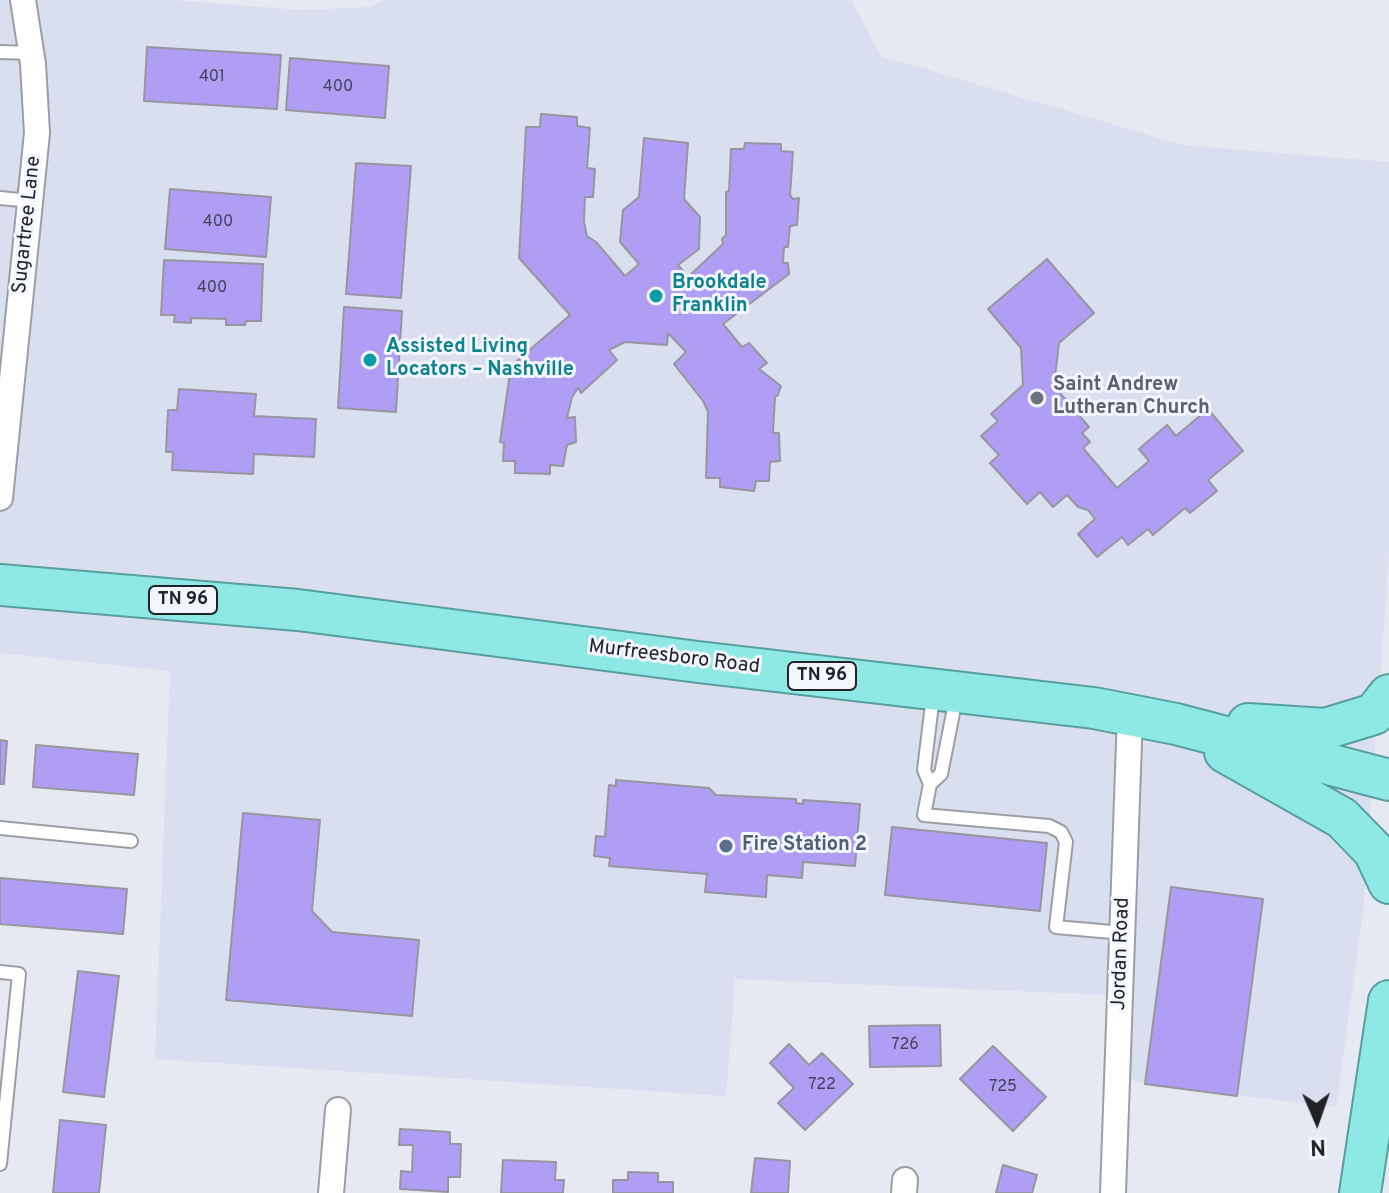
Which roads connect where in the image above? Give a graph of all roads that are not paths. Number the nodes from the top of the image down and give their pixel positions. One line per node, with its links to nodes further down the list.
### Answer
1 (23, 0): 3 (street, Sugartree Lane)
2 (0, 52): 3 (lane)
3 (32, 53): 5 (street, Sugartree Lane)
4 (0, 198): 5 (lane)
5 (30, 201): 6 (street, Sugartree Lane)
6 (0, 498)
7 (0, 585): 8 (highway, Murfreesboro Road / TN 96)
8 (945, 690): 10 (highway, Murfreesboro Road / TN 96); 13 (lane); 13 (lane)
9 (1389, 695): 10 (highway)
10 (1130, 714): 11 (highway, Murfreesboro Road / TN 96); 17 (street, Jordan Road)
11 (1176, 724): 12 (highway, Murfreesboro Road / TN 96); 16 (highway)
12 (1389, 780)
13 (930, 784): 17 (lane)
14 (0, 828): 15 (lane)
15 (131, 841)
16 (1389, 883)
17 (1123, 933): 23 (street, Jordan Road)
18 (0, 972): 21 (lane)
19 (1389, 1001): 24 (highway)
20 (338, 1110): 22 (street)
21 (0, 1164)
22 (331, 1193)
23 (1113, 1193)
24 (1360, 1193)

